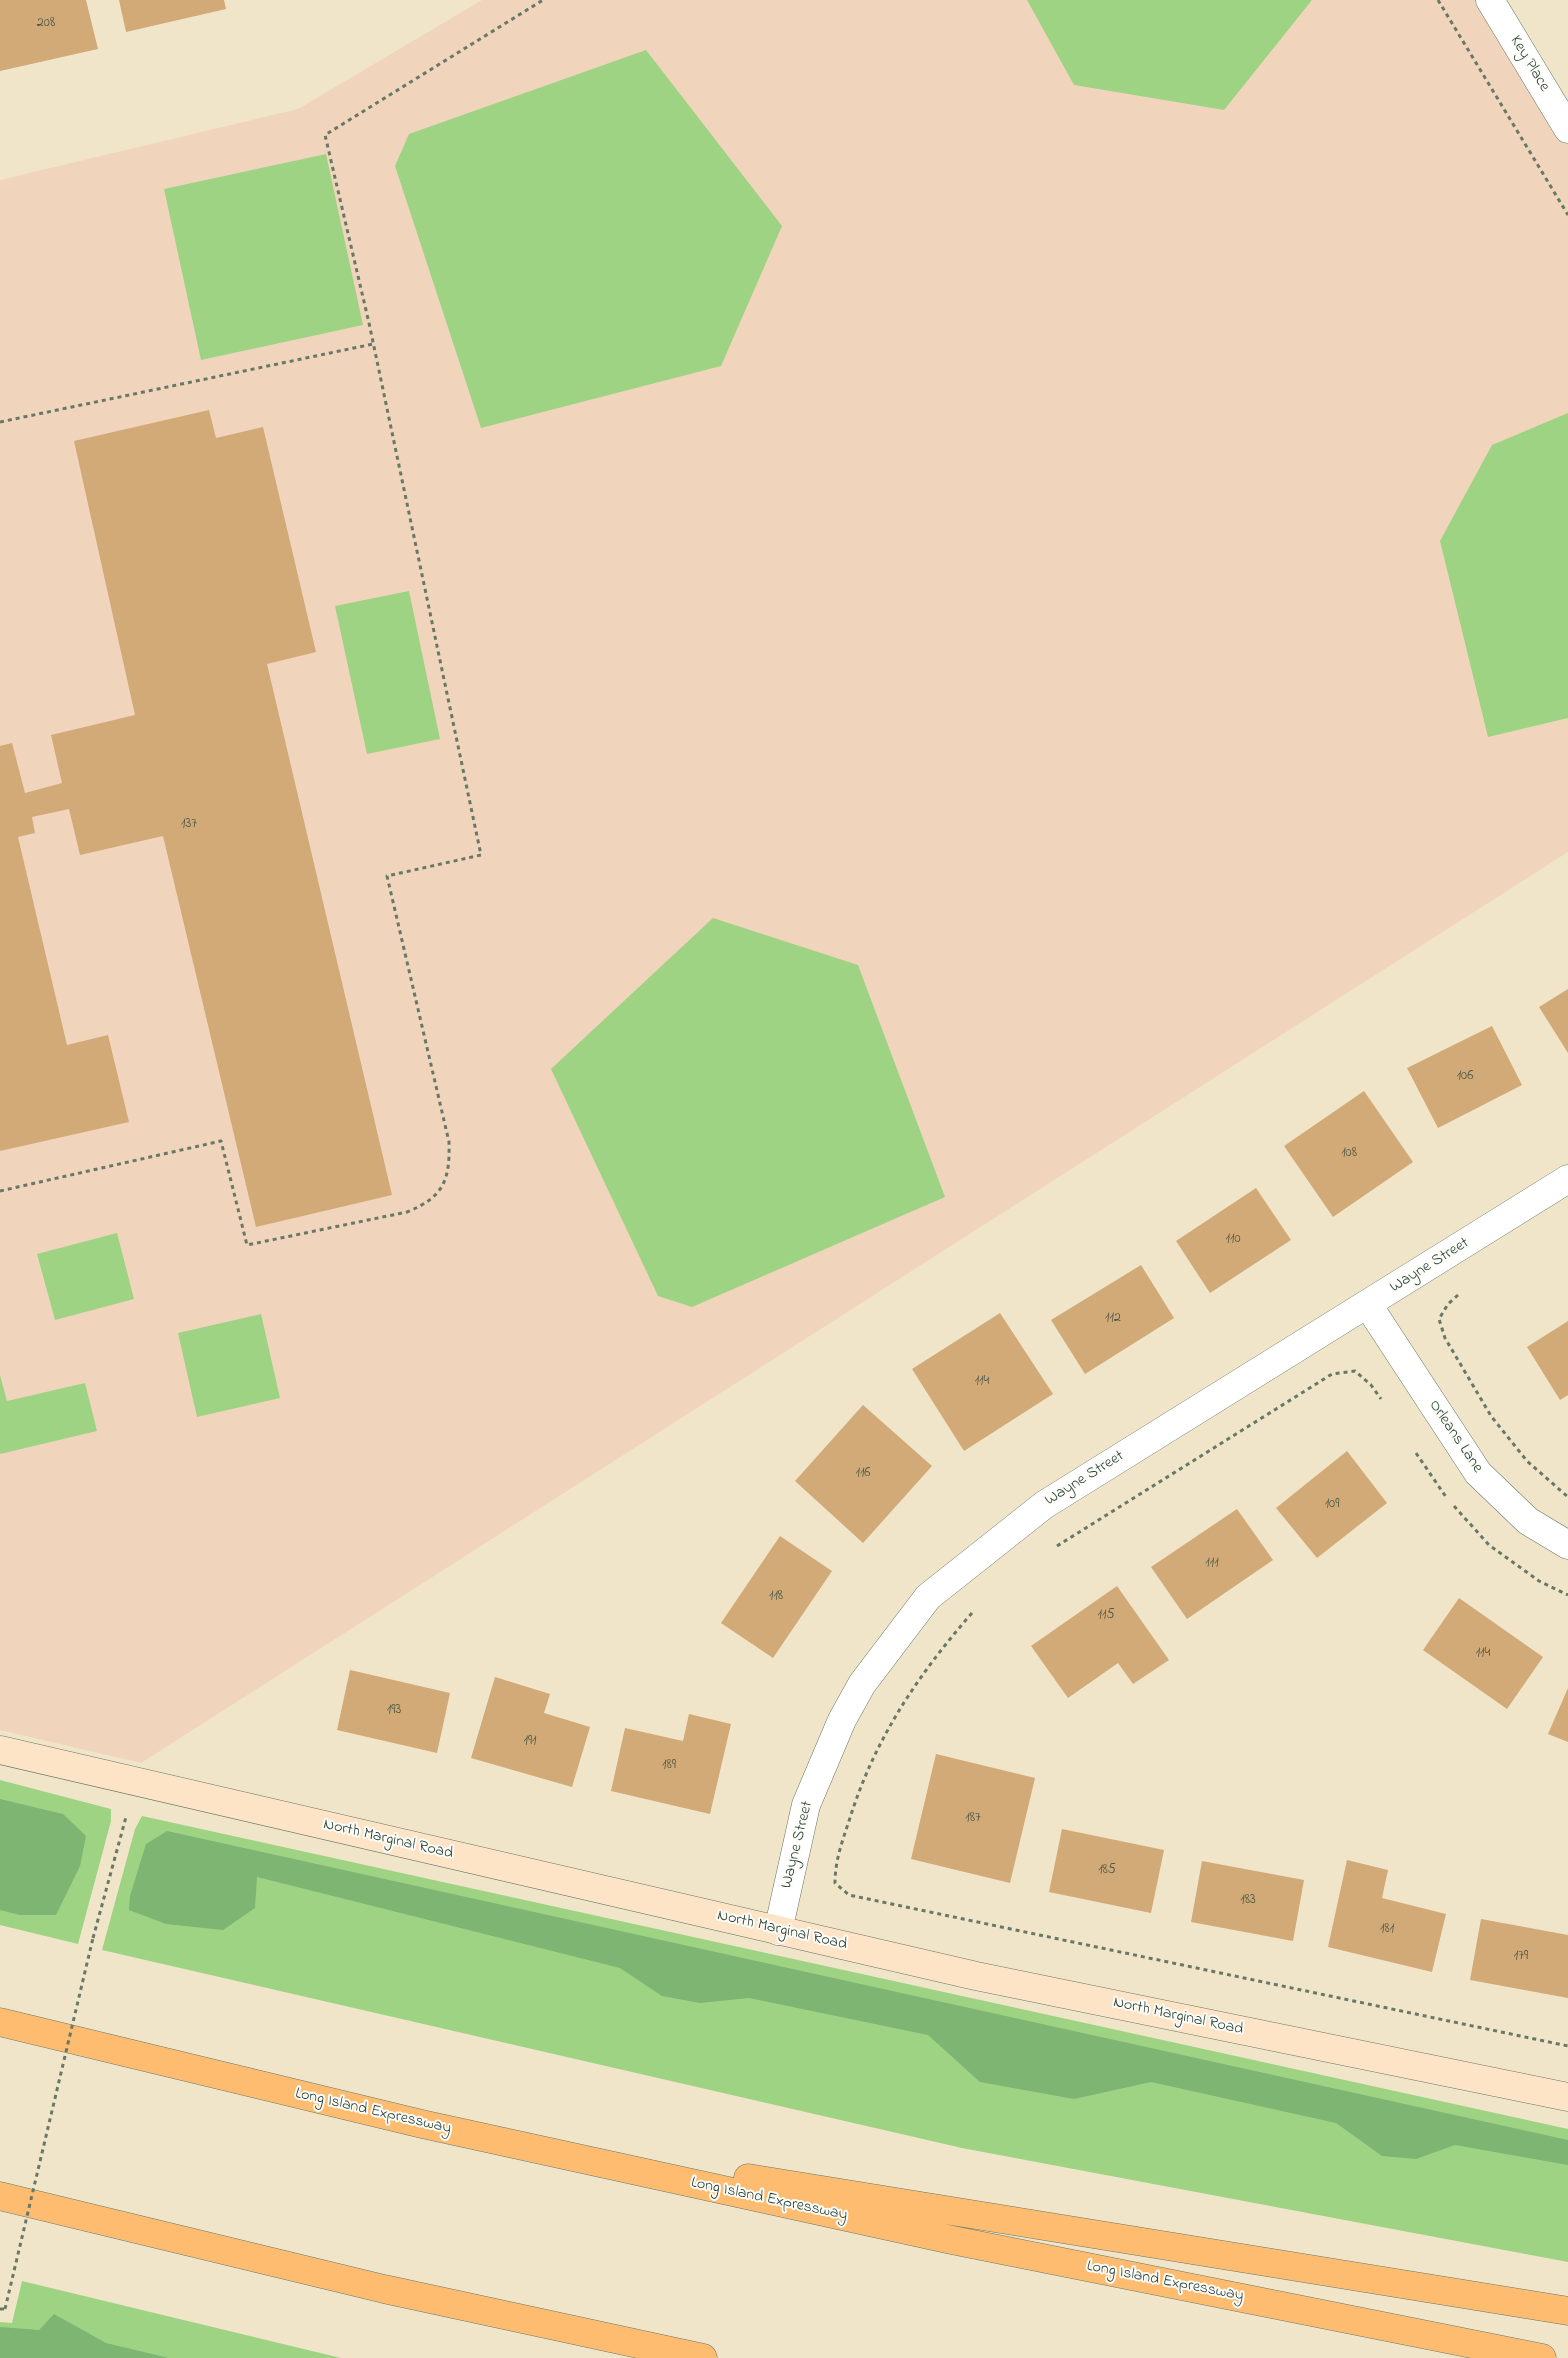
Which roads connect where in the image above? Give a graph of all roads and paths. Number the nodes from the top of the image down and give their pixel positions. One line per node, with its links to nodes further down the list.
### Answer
1 (543, 0): 6 (path)
2 (1438, 0): 5 (path)
3 (1490, 0): 4 (street, Key Place)
4 (1568, 129)
5 (1568, 215)
6 (373, 344): 7 (path); 9 (path)
7 (0, 422)
8 (1568, 1179): 11 (street, Wayne Street)
9 (0, 1191)
10 (1464, 1289): 14 (path)
11 (1368, 1304): 17 (street, Orleans Lane); 23 (street, Wayne Street)
12 (1385, 1404): 18 (path)
13 (1415, 1451): 15 (path)
14 (1568, 1497)
15 (1447, 1498)
16 (1453, 1505): 19 (path)
17 (1568, 1545)
18 (1050, 1550)
19 (1568, 1595)
20 (977, 1607): 25 (path)
21 (0, 1750): 23 (main road, North Marginal Road)
22 (127, 1816): 29 (path, bridge)
23 (778, 1930): 26 (main road, North Marginal Road)
24 (0, 2022): 27 (highway, Long Island Expressway)
25 (1568, 2046)
26 (1568, 2097)
27 (422, 2124): 30 (highway); 32 (highway, Long Island Expressway)
28 (0, 2196): 31 (highway)
29 (0, 2309)
30 (1568, 2311)
31 (703, 2358)
32 (1542, 2358)

